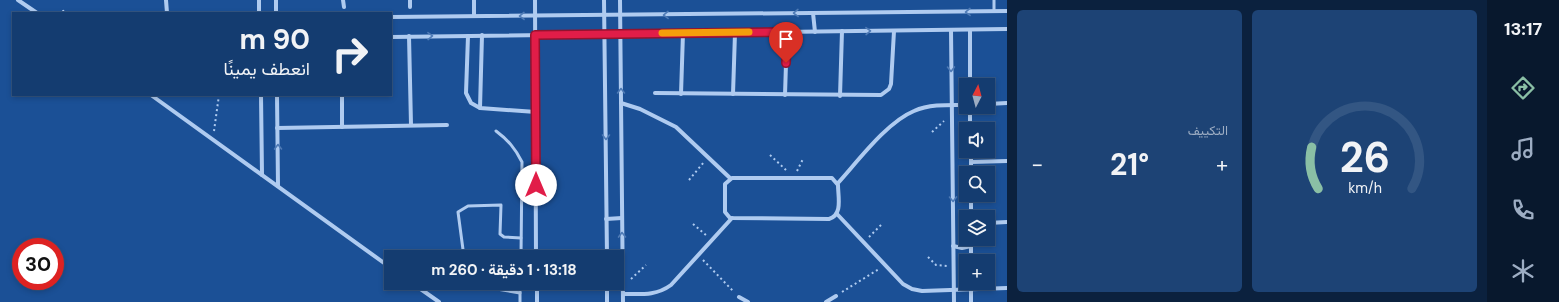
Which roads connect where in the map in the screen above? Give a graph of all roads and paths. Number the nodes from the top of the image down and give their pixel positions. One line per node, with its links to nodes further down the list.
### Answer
1 (18, 0): 15 (street)
2 (166, 0): 16 (street)
3 (259, 0): 17 (street)
4 (276, 0): 18 (street)
5 (344, 0): 12 (street)
6 (410, 0): 13 (street)
7 (474, 0): 23 (street)
8 (535, 0): 24 (street)
9 (604, 0): 21 (street)
10 (620, 0): 22 (street)
11 (994, 0): 19 (lane)
12 (344, 7)
13 (410, 7)
14 (1007, 11): 19 (street)
15 (36, 12)
16 (167, 12)
17 (259, 12)
18 (276, 12)
19 (994, 12): 20 (street, one-way to 20)
20 (814, 13): 22 (street, one-way to 22); 33 (street)
21 (604, 15): 22 (street); 24 (street); 35 (street)
22 (620, 15): 36 (street)
23 (474, 16): 24 (street, one-way to 23); 25 (street)
24 (535, 16): 37 (street)
25 (392, 17)
26 (1007, 29): 28 (street)
27 (951, 30): 28 (street); 30 (street); 57 (street, one-way to 57)
28 (970, 30): 42 (street)
29 (842, 31): 30 (street, one-way to 30); 33 (street); 52 (street)
30 (894, 31): 52 (street)
31 (735, 32): 32 (street); 34 (street); 45 (street)
32 (787, 32): 33 (street); 46 (street)
33 (815, 32)
34 (683, 33): 36 (street); 44 (street)
35 (605, 34): 36 (street); 37 (street); 84 (street, one-way to 84)
36 (620, 34): 53 (street, one-way to 36)
37 (535, 35): 40 (street); 59 (street)
38 (409, 36): 39 (street, one-way to 39); 41 (street); 61 (street)
39 (468, 36): 40 (street); 58 (street)
40 (482, 36): 58 (street)
41 (392, 37)
42 (970, 78)
43 (655, 94): 44 (street)
44 (681, 94): 45 (street)
45 (733, 94): 46 (street)
46 (785, 95): 52 (street)
47 (153, 96): 67 (street)
48 (219, 96): 67 (path)
49 (261, 96): 75 (street)
50 (277, 96): 64 (street)
51 (342, 96): 63 (street)
52 (840, 96)
53 (621, 103): 69 (street); 82 (street)
54 (1007, 103): 56 (street)
55 (959, 104): 57 (street)
56 (995, 104)
57 (952, 105): 60 (street); 79 (street)
58 (480, 108): 59 (street)
59 (536, 112): 96 (street)
60 (952, 114): 66 (path); 92 (street, one-way to 92)
61 (411, 125): 62 (street); 63 (street)
62 (447, 125)
63 (342, 127): 64 (street)
64 (277, 128): 80 (street, one-way to 64)
65 (496, 131): 89 (lane)
66 (932, 132)
67 (212, 139): 75 (street)
68 (770, 155): 77 (path)
69 (708, 157): 76 (street); 78 (path)
70 (971, 158): 73 (street)
71 (803, 159): 77 (path)
72 (1007, 161): 73 (street)
73 (971, 162): 74 (street)
74 (971, 166)
75 (262, 175): 80 (street)
76 (730, 178): 77 (street); 83 (street)
77 (794, 178): 79 (street)
78 (689, 180)
79 (838, 183): 81 (street)
80 (278, 186): 102 (street)
81 (837, 214): 83 (street); 91 (street)
82 (622, 218): 84 (street); 98 (street, one-way to 82)
83 (732, 218): 90 (street)
84 (606, 219): 97 (street)
85 (1007, 222): 87 (street)
86 (883, 223): 91 (path)
87 (995, 223)
88 (693, 224): 90 (path)
89 (521, 238): 94 (lane); 95 (lane)
90 (712, 240): 100 (street)
91 (863, 242): 104 (street)
92 (953, 246): 93 (street); 105 (street)
93 (971, 246): 99 (street)
94 (463, 250)
95 (521, 250)
96 (536, 250)
97 (607, 250)
98 (622, 250)
99 (971, 254)
100 (698, 255): 118 (street); 120 (path)
101 (928, 257): 105 (path)
102 (384, 263)
103 (646, 265): 106 (path)
104 (885, 265): 114 (street); 119 (path)
105 (954, 267): 114 (street)
106 (624, 285)
107 (995, 288): 108 (street)
108 (1007, 288)
109 (422, 290): 121 (street)
110 (503, 290): 117 (lane)
111 (537, 290): 123 (street)
112 (607, 290): 124 (street)
113 (623, 290): 118 (street)
114 (954, 290): 115 (street); 128 (street)
115 (959, 290)
116 (972, 290): 129 (street)
117 (520, 293): 122 (lane)
118 (623, 294): 125 (street)
119 (836, 296): 127 (street)
120 (739, 297): 126 (street)
121 (439, 302)
122 (520, 302)
123 (537, 302)
124 (607, 302)
125 (623, 302)
126 (748, 302)
127 (826, 302)
128 (954, 302)
129 (972, 302)

